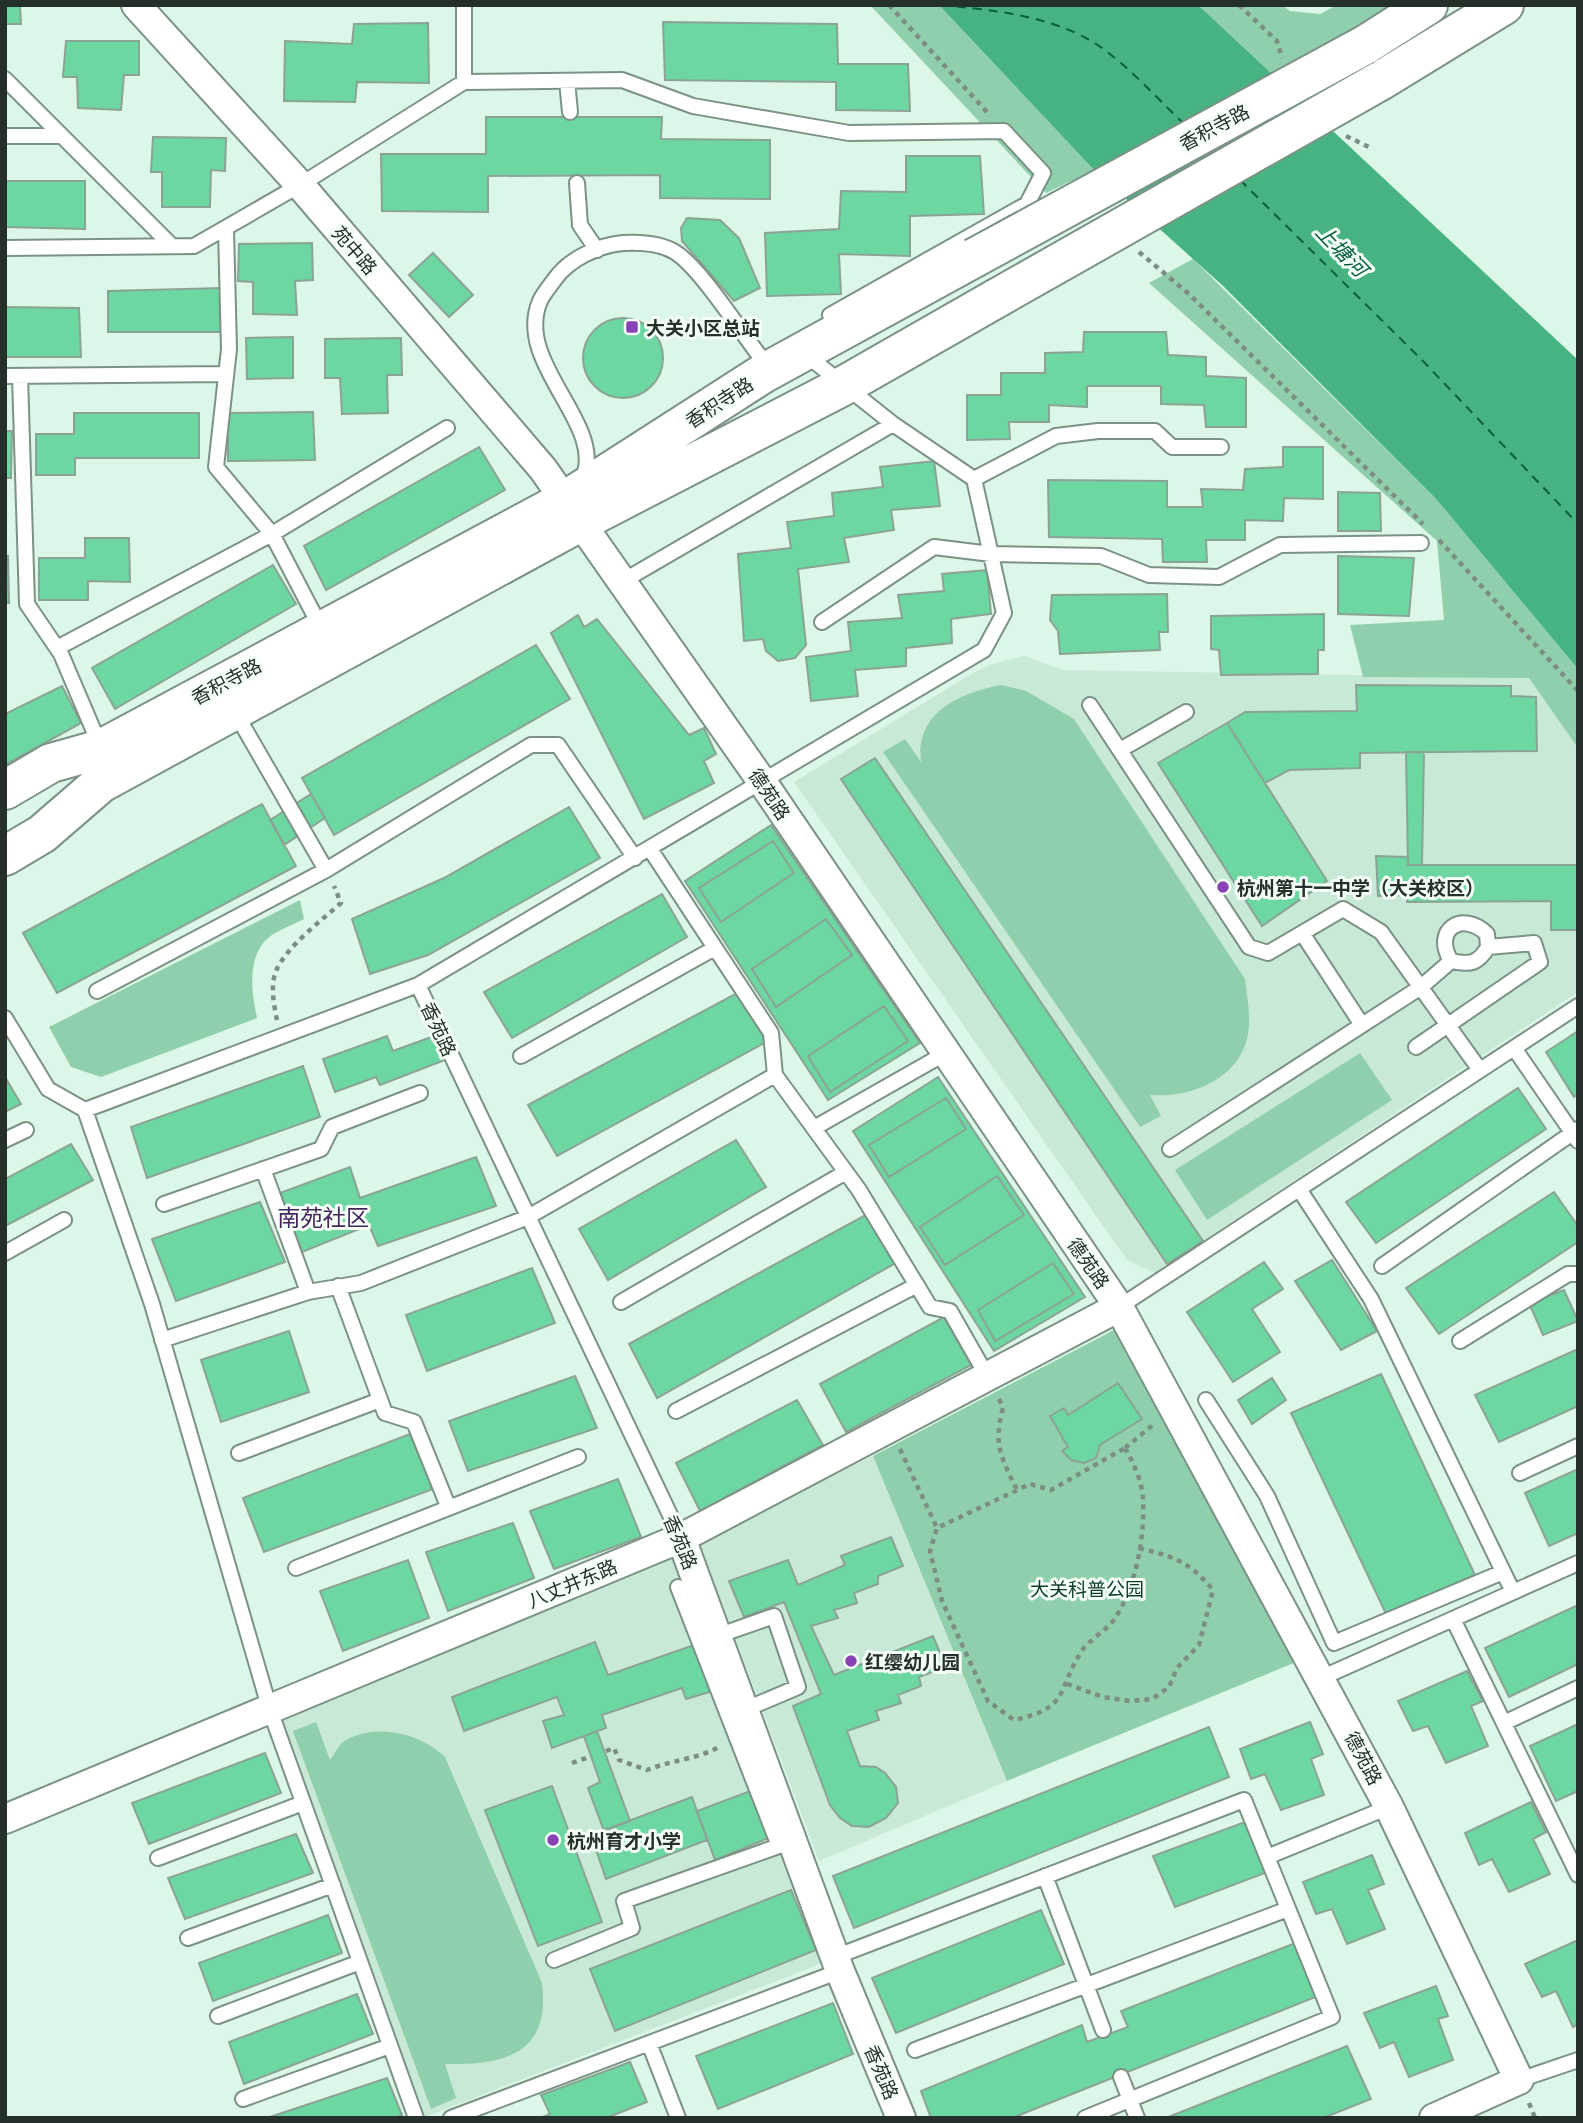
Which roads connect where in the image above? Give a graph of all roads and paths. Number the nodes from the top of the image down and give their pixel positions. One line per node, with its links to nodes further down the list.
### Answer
1 (136, 5): 14 (street, 苑中路)
2 (464, 5): 8 (lane)
3 (889, 5): 10 (path)
4 (1428, 5): 20 (main road, 香积寺路, bridge)
5 (1504, 5): 23 (main road, 香积寺路, bridge)
6 (5, 79): 12 (lane)
7 (567, 81): 8 (lane); 9 (lane); 10 (lane)
8 (464, 82): 14 (lane)
9 (570, 112)
10 (1004, 131): 20 (lane)
11 (5, 136): 12 (lane)
12 (62, 136): 17 (lane)
13 (576, 183): 19 (lane)
14 (300, 186): 15 (lane); 28 (street, 苑中路)
15 (226, 230): 17 (lane); 21 (lane)
16 (1129, 243): 36 (path)
17 (172, 246): 18 (lane)
18 (5, 248)
19 (597, 250): 20 (lane); 28 (lane)
20 (783, 351): 23 (lane); 28 (main road, 香积寺路)
21 (226, 374): 22 (lane); 29 (lane)
22 (13, 376): 35 (lane)
23 (842, 386): 24 (lane); 28 (main road, 香积寺路)
24 (893, 424): 27 (lane); 32 (lane)
25 (447, 428): 29 (lane)
26 (1221, 447): 27 (lane)
27 (974, 479): 31 (lane)
28 (573, 511): 32 (street, 德苑路); 34 (main road, 香积寺路); 38 (main road, 香积寺路)
29 (272, 534): 34 (lane); 35 (lane)
30 (1420, 542): 31 (lane)
31 (991, 554): 33 (lane); 42 (lane)
32 (623, 581): 42 (street, 德苑路)
33 (822, 622)
34 (322, 629): 41 (main road, 香积寺路)
35 (57, 648): 41 (lane)
36 (1578, 691)
37 (1090, 705): 40 (lane)
38 (235, 712): 41 (main road, 香积寺路); 49 (lane)
39 (1185, 712): 40 (lane)
40 (1120, 750): 50 (lane)
41 (101, 766): 43 (main road, 香积寺路); 44 (main road); 45 (main road); 47 (main road, 香积寺路)
42 (763, 783): 46 (lane); 64 (street, 德苑路)
43 (5, 790)
44 (5, 813)
45 (5, 829)
46 (650, 849): 48 (lane); 52 (lane)
47 (5, 856)
48 (635, 858): 49 (lane); 54 (lane)
49 (326, 870): 56 (lane); 61 (path)
50 (1301, 933): 55 (lane); 60 (lane)
51 (1488, 947): 53 (lane); 53 (lane); 59 (lane)
52 (715, 948): 65 (lane); 67 (lane)
53 (1451, 961): 55 (lane)
54 (418, 985): 61 (lane); 79 (lane, 香苑路)
55 (1420, 987): 59 (lane); 60 (lane)
56 (97, 991)
57 (1578, 1006): 63 (lane)
58 (5, 1018): 69 (lane)
59 (1447, 1024): 62 (lane); 66 (lane)
60 (1362, 1025): 74 (lane)
61 (279, 1037): 69 (lane)
62 (1416, 1047)
63 (1514, 1048): 66 (lane); 72 (lane)
64 (946, 1054): 70 (lane); 88 (street, 德苑路)
65 (522, 1056)
66 (1480, 1070): 77 (lane)
67 (775, 1075): 70 (lane); 79 (lane)
68 (420, 1093): 75 (lane)
69 (85, 1110): 89 (lane)
70 (814, 1128): 76 (lane)
71 (26, 1130): 73 (lane)
72 (1576, 1134): 82 (lane)
73 (5, 1140)
74 (1170, 1149)
75 (263, 1169): 78 (lane); 86 (lane)
76 (846, 1172): 84 (lane); 87 (lane)
77 (1299, 1189): 88 (lane); 109 (lane)
78 (164, 1204)
79 (528, 1217): 85 (lane); 105 (lane, 香苑路)
80 (64, 1220): 81 (lane)
81 (5, 1253)
82 (1382, 1266)
83 (1578, 1274): 90 (lane)
84 (917, 1285): 91 (lane); 94 (lane)
85 (338, 1286): 86 (lane); 92 (lane)
86 (308, 1292): 89 (lane)
87 (621, 1302)
88 (1119, 1307): 91 (street, 八丈井东路); 95 (street, 德苑路)
89 (162, 1340): 117 (lane)
90 (1460, 1341)
91 (987, 1376): 96 (street, 八丈井东路); 102 (path)
92 (380, 1400): 99 (lane); 103 (lane)
93 (1206, 1400): 109 (lane)
94 (676, 1410)
95 (1176, 1411): 98 (path); 114 (street, 德苑路)
96 (890, 1427): 104 (path); 105 (street, 八丈井东路)
97 (1578, 1446): 101 (lane)
98 (1125, 1448): 102 (path); 106 (path)
99 (239, 1453)
100 (578, 1457): 103 (lane)
101 (1520, 1473)
102 (1017, 1490): 104 (path)
103 (448, 1506): 108 (lane)
104 (937, 1528): 115 (path)
105 (681, 1538): 113 (street, 香苑路); 117 (street, 八丈井东路)
106 (1138, 1548): 115 (path); 115 (path)
107 (1578, 1563): 111 (lane)
108 (296, 1568)
109 (1503, 1572): 111 (lane)
110 (678, 1587): 119 (lane)
111 (1513, 1592): 112 (lane)
112 (1453, 1619): 114 (lane); 118 (lane)
113 (717, 1636): 119 (street, 香苑路); 119 (lane)
114 (1321, 1678): 124 (street, 德苑路)
115 (1067, 1684)
116 (1578, 1688): 118 (lane)
117 (270, 1710): 123 (lane); 125 (street, 八丈井东路)
118 (1504, 1723): 128 (lane)
119 (745, 1726): 120 (path); 133 (lane); 135 (street, 香苑路)
120 (606, 1751)
121 (589, 1758): 122 (path)
122 (572, 1763)
123 (303, 1803): 127 (lane); 130 (lane)
124 (1390, 1807): 126 (lane); 144 (street, 德苑路)
125 (5, 1819)
126 (1267, 1857): 129 (lane); 131 (lane)
127 (158, 1858)
128 (1578, 1875)
129 (1045, 1877): 135 (lane); 136 (lane)
130 (333, 1885): 132 (lane); 134 (lane)
131 (1288, 1909): 136 (lane); 146 (lane)
132 (188, 1938)
133 (554, 1960)
134 (360, 1962): 137 (lane); 140 (lane)
135 (837, 1964): 139 (lane); 150 (street, 香苑路)
136 (1086, 1985): 138 (lane); 141 (lane)
137 (218, 2016)
138 (1103, 2030)
139 (649, 2043): 148 (lane); 149 (lane)
140 (390, 2046): 145 (lane); 147 (lane)
141 (915, 2050)
142 (1578, 2060): 144 (lane)
143 (1121, 2077): 146 (lane)
144 (1519, 2080): 153 (street)
145 (243, 2098)
146 (1130, 2099): 151 (lane); 152 (lane)
147 (416, 2118)
148 (451, 2118)
149 (678, 2118)
150 (901, 2118)
151 (1085, 2118)
152 (1137, 2118)
153 (1434, 2118)

